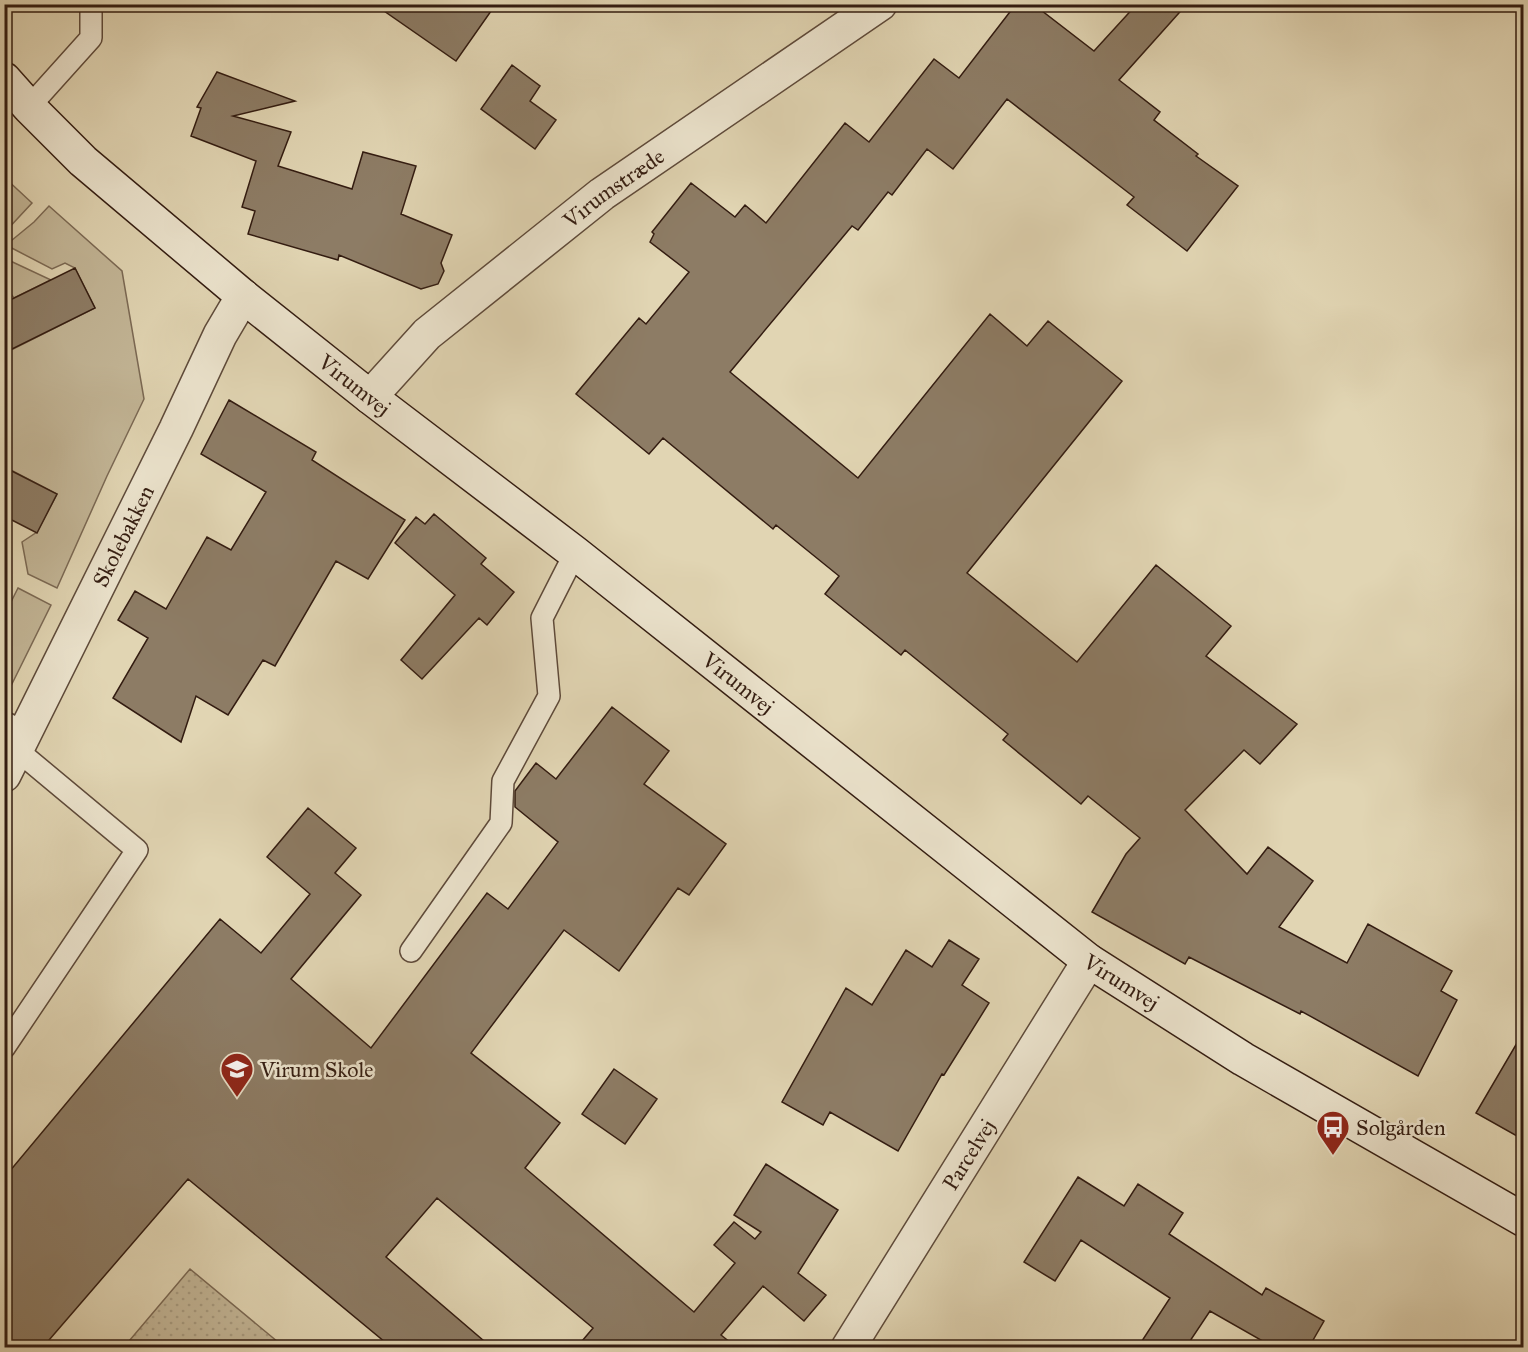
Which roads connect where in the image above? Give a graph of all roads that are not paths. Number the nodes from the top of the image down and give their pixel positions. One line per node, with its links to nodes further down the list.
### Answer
1 (91, 4): 4 (lane)
2 (880, 4): 6 (street, Virumstræde)
3 (4, 79): 4 (street, Virumvej)
4 (29, 107): 5 (street, Virumvej)
5 (243, 296): 6 (street, Virumvej); 8 (street, Skolebakken)
6 (370, 397): 7 (street, Virumvej)
7 (575, 553): 9 (lane); 10 (street, Virumvej)
8 (13, 745): 11 (lane)
9 (411, 951)
10 (1089, 961): 12 (street, Virumvej); 13 (street, Parcelvej)
11 (4, 1048)
12 (1524, 1220)
13 (848, 1347)

